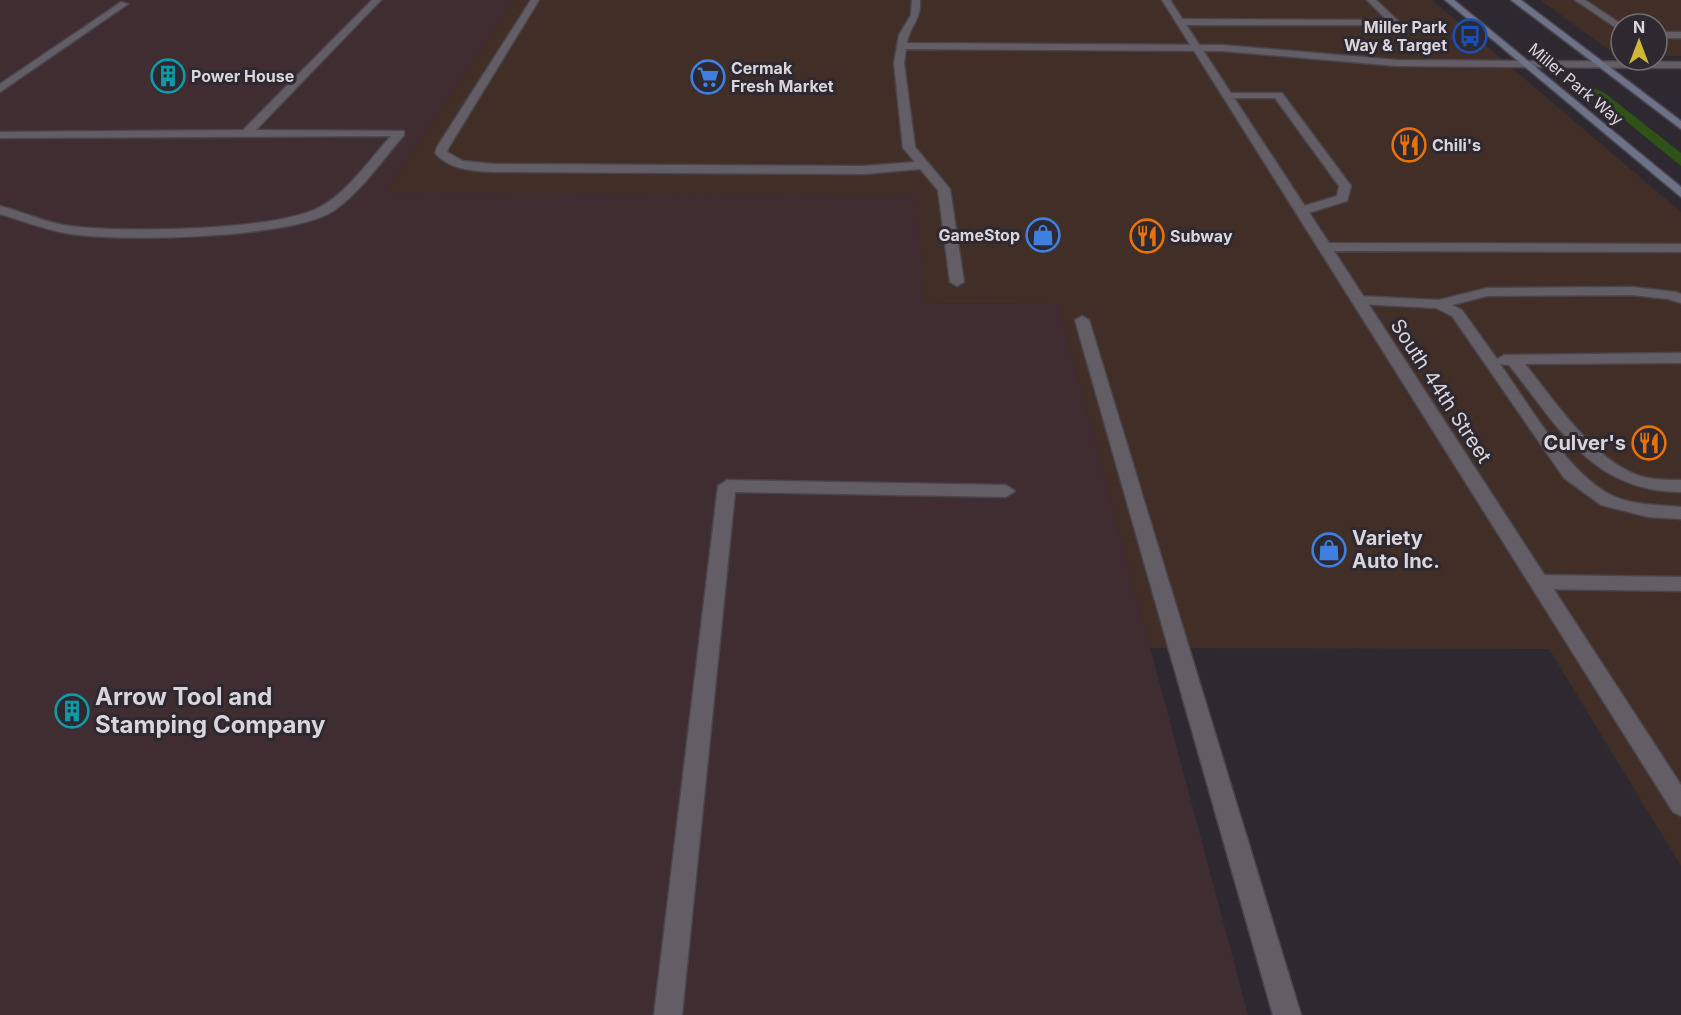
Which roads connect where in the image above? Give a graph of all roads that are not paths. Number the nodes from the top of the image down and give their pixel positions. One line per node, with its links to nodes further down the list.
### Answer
1 (377, 0): 20 (street)
2 (535, 0): 22 (street)
3 (916, 0): 12 (street)
4 (1166, 0): 11 (street, South 44th Street)
5 (1371, 0): 11 (street)
6 (1449, 0): 15 (main road, Miller Park Way)
7 (1515, 0): 14 (main road, Miller Park Way)
8 (1579, 0): 10 (street)
9 (124, 4): 17 (street)
10 (1609, 20)
11 (1180, 22): 13 (street, South 44th Street)
12 (901, 46): 13 (street); 22 (street)
13 (1197, 48): 15 (street); 18 (street, South 44th Street)
14 (1600, 64): 15 (street); 16 (street); 19 (main road, Miller Park Way)
15 (1527, 65): 23 (main road, Miller Park Way)
16 (1681, 65)
17 (0, 88)
18 (1227, 95): 25 (street, South 44th Street); 25 (street)
19 (1681, 126)
20 (247, 134): 21 (street); 24 (street)
21 (0, 135)
22 (922, 165): 28 (street)
23 (1681, 193)
24 (0, 210)
25 (1301, 211): 26 (street, South 44th Street)
26 (1324, 247): 27 (street); 30 (street, South 44th Street)
27 (1681, 248)
28 (957, 282)
29 (1681, 299): 31 (street)
30 (1358, 300): 31 (street); 39 (street, South 44th Street)
31 (1439, 304): 34 (street)
32 (1082, 320): 43 (street)
33 (1681, 358): 35 (street)
34 (1490, 360): 35 (street); 38 (street)
35 (1513, 360): 36 (street)
36 (1681, 486)
37 (1006, 491): 42 (street)
38 (1681, 513)
39 (1539, 582): 40 (street); 41 (street, South 44th Street)
40 (1681, 585)
41 (1681, 805)
42 (668, 1015)
43 (1287, 1015)

